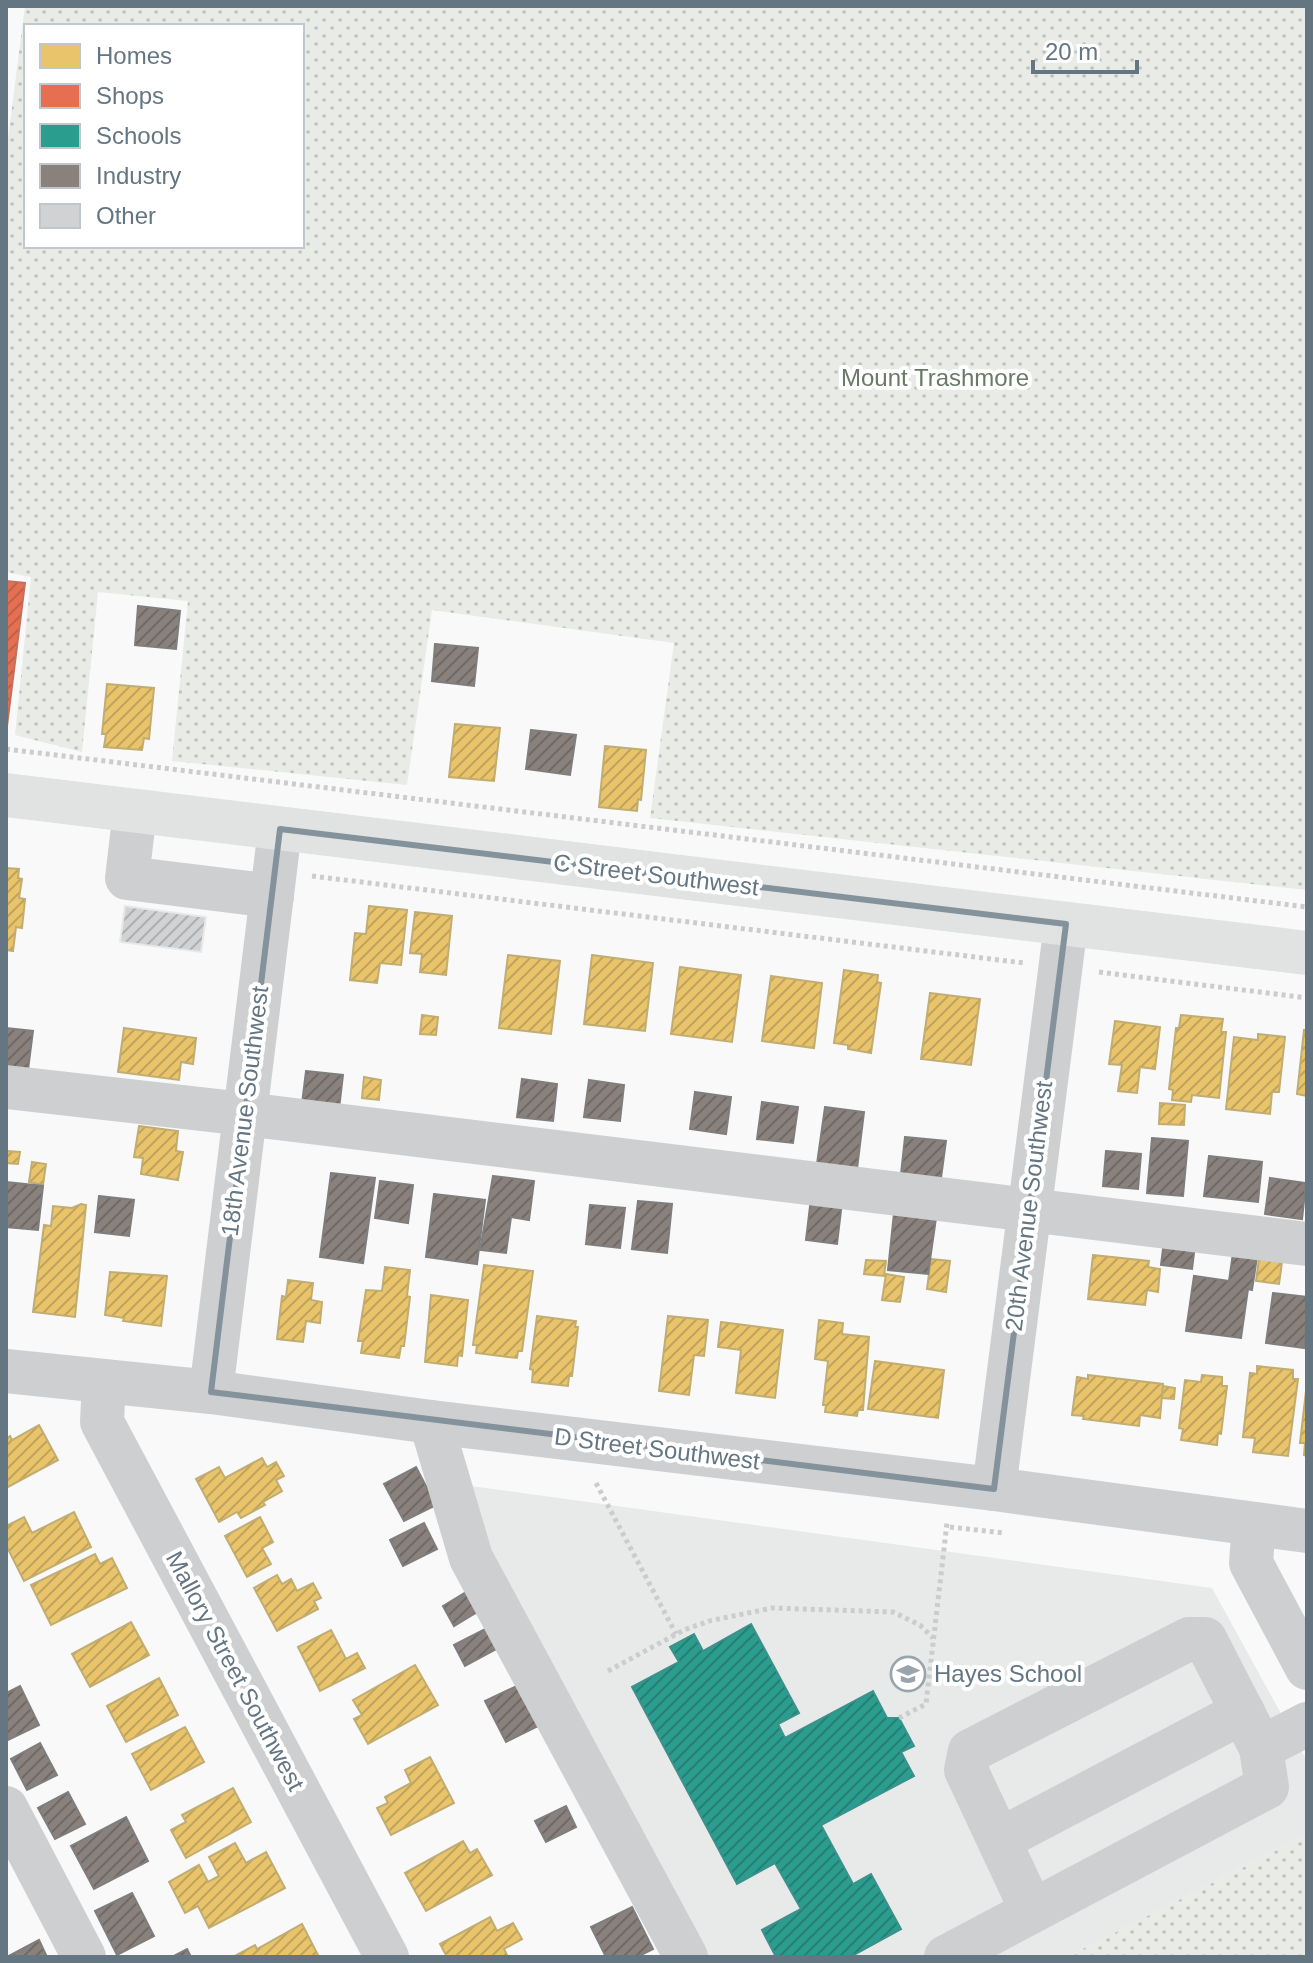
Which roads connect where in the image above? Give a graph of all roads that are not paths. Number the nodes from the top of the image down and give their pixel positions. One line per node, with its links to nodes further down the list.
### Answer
1 (6, 795): 2 (main road, C Street Southwest)
2 (135, 811): 3 (main road, C Street Southwest); 4 (street)
3 (280, 829): 4 (street, 18th Avenue Southwest); 5 (main road, C Street Southwest)
4 (287, 885): 8 (street, 18th Avenue Southwest)
5 (1066, 924): 6 (main road, C Street Southwest); 9 (street, 20th Avenue Southwest)
6 (1307, 953)
7 (6, 1087): 8 (street)
8 (245, 1114): 9 (street); 13 (street, 18th Avenue Southwest)
9 (1028, 1208): 10 (street); 15 (street, 20th Avenue Southwest)
10 (1307, 1244)
11 (6, 1371): 12 (street, D Street Southwest)
12 (104, 1381): 13 (street, D Street Southwest); 25 (street, Mallory Street Southwest)
13 (211, 1392): 14 (street, D Street Southwest)
14 (431, 1422): 15 (street, D Street Southwest); 26 (street)
15 (994, 1489): 16 (street, D Street Southwest)
16 (1254, 1524): 17 (street, D Street Southwest); 18 (street)
17 (1307, 1531)
18 (1307, 1668)
19 (1307, 1724): 20 (street)
20 (1252, 1730): 22 (street); 22 (street); 23 (street)
21 (6, 1808): 24 (street)
22 (999, 1840): 23 (street)
23 (1032, 1911): 27 (street)
24 (84, 1957)
25 (387, 1957)
26 (686, 1957)
27 (946, 1957)

